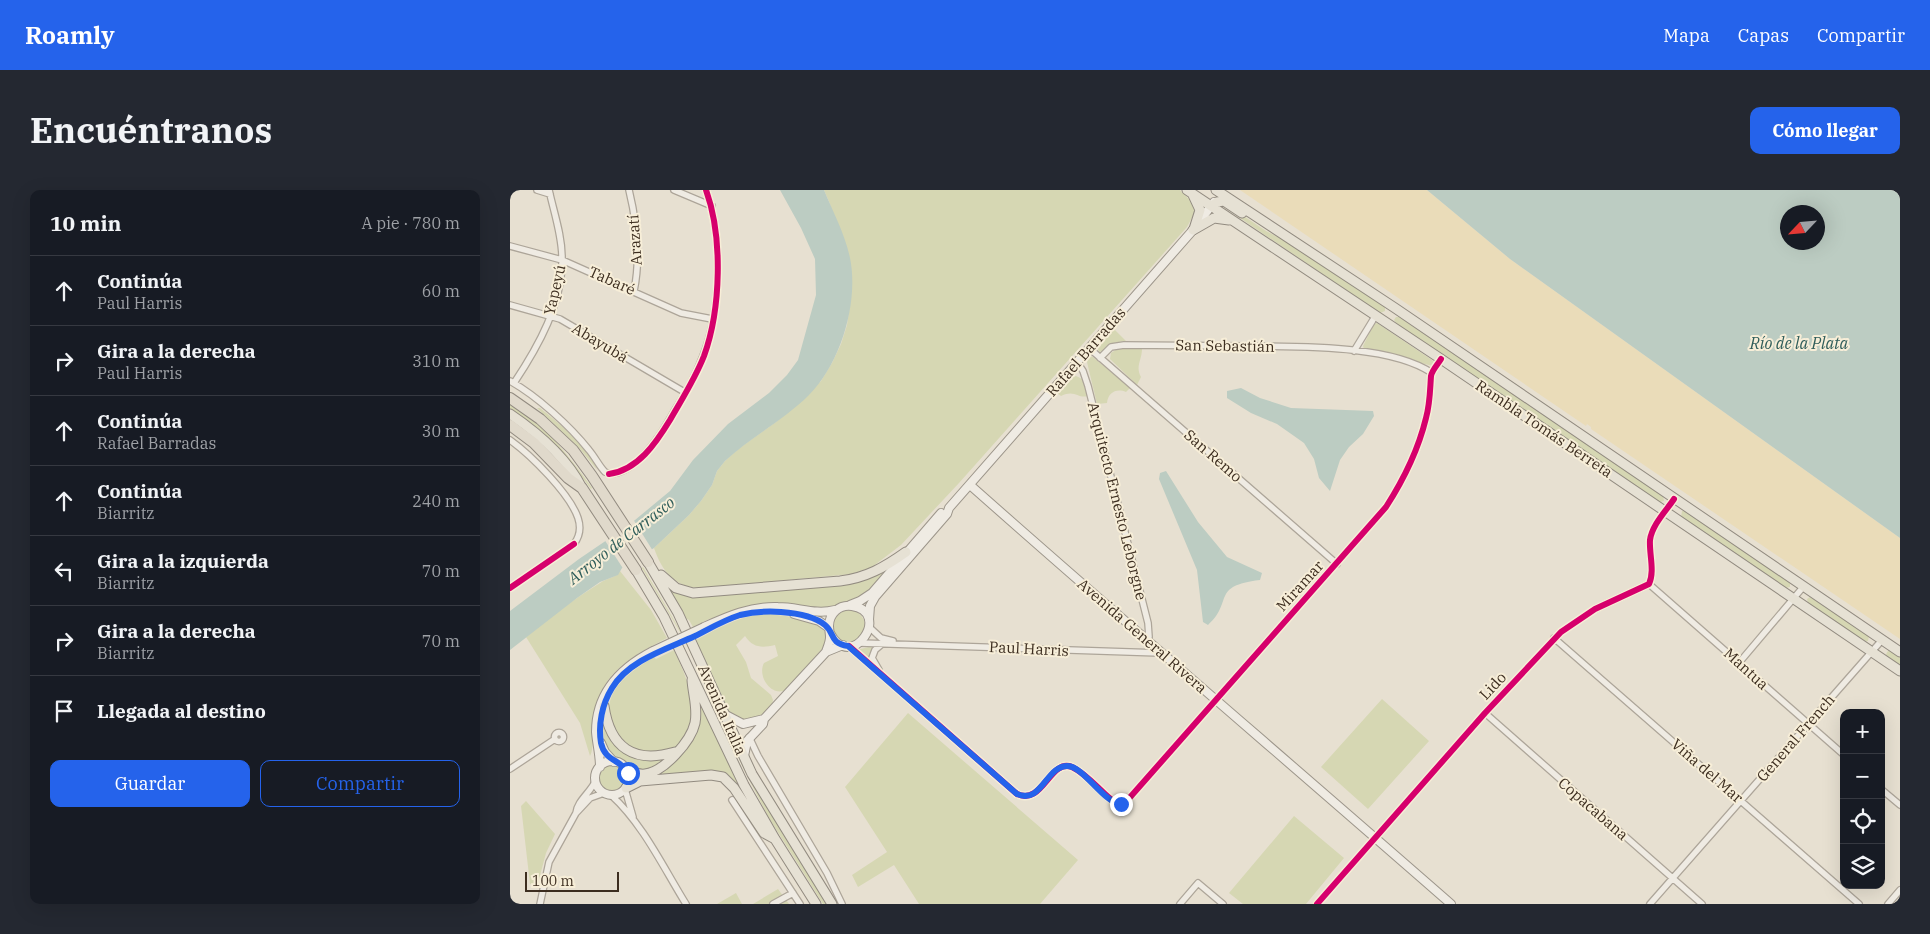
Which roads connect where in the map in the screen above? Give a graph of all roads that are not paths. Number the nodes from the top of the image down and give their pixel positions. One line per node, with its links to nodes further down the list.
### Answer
1 (537, 190): 6 (street)
2 (629, 190): 15 (street, Arazatí)
3 (674, 190): 8 (street)
4 (706, 190): 8 (street)
5 (1218, 191): 9 (main road, Rafael Barradas); 12 (main road, Rambla Tomás Berreta)
6 (550, 192): 14 (street, Yapeyú)
7 (1189, 192): 9 (main road, Rambla Tomás Berreta); 11 (main road)
8 (712, 206): 20 (street)
9 (1212, 206): 10 (main road, Rambla Tomás Berreta); 11 (main road, Rafael Barradas); 12 (main road)
10 (1233, 220): 11 (main road); 19 (main road, Rambla Tomás Berreta)
11 (1193, 230): 22 (main road, Rafael Barradas)
12 (1286, 236): 17 (main road, Rambla Tomás Berreta)
13 (510, 246): 14 (street, Tabaré)
14 (562, 260): 15 (street, Tabaré); 18 (street, Yapeyú)
15 (634, 291): 20 (street, Tabaré)
16 (510, 305): 18 (street, Abayubá)
17 (1395, 308): 21 (main road); 38 (main road, Rambla Tomás Berreta)
18 (551, 315): 28 (street, Yapeyú); 29 (street, Abayubá)
19 (1376, 315): 21 (main road, Rambla Tomás Berreta); 23 (street)
20 (712, 319): 29 (street)
21 (1385, 322): 25 (main road, Rambla Tomás Berreta)
22 (1089, 348): 24 (street, San Remo); 26 (main road, Rafael Barradas)
23 (1354, 350): 24 (street, San Sebastián); 27 (street, San Sebastián)
24 (1100, 358): 43 (street, San Remo)
25 (1441, 359): 27 (street, Miramar); 40 (main road, Rambla Tomás Berreta)
26 (1077, 362): 36 (main road, Rafael Barradas); 56 (street, Arquitecto Ernesto Leborgne)
27 (1432, 373): 43 (street, Miramar)
28 (512, 382): 31 (street)
29 (686, 393): 31 (street)
30 (510, 398): 32 (highway, Avenida Italia)
31 (540, 403): 32 (street)
32 (527, 410): 42 (highway, Avenida Italia)
33 (510, 414): 37 (main road)
34 (510, 425): 37 (highway, Avenida Italia)
35 (510, 440): 47 (street)
36 (970, 485): 39 (main road, Rafael Barradas); 56 (main road, Avenida General Rivera)
37 (582, 488): 44 (highway, Avenida Italia)
38 (1674, 499): 40 (street); 46 (main road, Rambla Tomás Berreta)
39 (949, 508): 41 (main road, Rafael Barradas); 51 (main road, Rafael Barradas)
40 (1665, 512): 45 (street); 48 (main road, Rambla Tomás Berreta)
41 (906, 552): 42 (main road); 49 (main road, Rafael Barradas)
42 (648, 562): 73 (main road, Avenida Italia)
43 (1337, 564): 70 (street, Miramar)
44 (636, 570): 68 (main road, Avenida Italia)
45 (1649, 584): 54 (street, Lido); 66 (street, Mantua)
46 (1804, 586): 48 (street); 55 (main road, Rambla Tomás Berreta)
47 (510, 588)
48 (1794, 598): 61 (main road, Rambla Tomás Berreta); 66 (street)
49 (849, 605): 50 (main road, Rafael Barradas); 51 (main road)
50 (835, 610): 52 (main road); 53 (main road)
51 (869, 623): 57 (main road, Rafael Barradas); 58 (street, Paul Harris)
52 (705, 629): 53 (main road); 64 (main road, bridge)
53 (829, 631): 60 (main road); 62 (main road)
54 (1554, 638): 72 (street, Lido); 91 (street, Viña del Mar)
55 (1882, 640): 61 (street, General French); 63 (main road, Rambla Tomás Berreta)
56 (1147, 641): 65 (main road, Avenida General Rivera)
57 (860, 643): 59 (street, Paul Harris); 60 (main road)
58 (897, 643): 59 (street, Paul Harris); 65 (street, Paul Harris)
59 (882, 644): 69 (street)
60 (846, 646): 62 (main road); 69 (street)
61 (1872, 651): 67 (main road, Rambla Tomás Berreta); 76 (street, General French)
62 (826, 652): 74 (main road)
63 (1900, 652)
64 (654, 653): 71 (main road); 83 (main road)
65 (1160, 653): 70 (main road, Avenida General Rivera)
66 (1738, 664): 76 (street, Mantua)
67 (1900, 670)
68 (693, 674): 79 (main road); 96 (main road, Avenida Italia)
69 (883, 676): 70 (street, Miramar)
70 (1215, 700): 95 (main road, Avenida General Rivera)
71 (604, 706): 79 (main road); 82 (main road)
72 (1485, 713): 95 (street, Lido); 97 (street, Copacabana)
73 (724, 714): 75 (main road); 81 (main road, Avenida Italia)
74 (764, 719): 75 (main road); 77 (main road)
75 (743, 724): 77 (main road)
76 (1808, 724): 80 (street, Mantua); 91 (street, General French)
77 (749, 737): 81 (main road); 100 (street, Avenida Italia)
78 (555, 739): 84 (street)
79 (677, 752): 85 (main road)
80 (1843, 754)
81 (744, 758): 100 (main road, Avenida Italia)
82 (614, 762): 83 (main road); 85 (main road)
83 (600, 767): 86 (main road)
84 (510, 769)
85 (626, 769): 87 (main road)
86 (596, 780): 89 (main road); 93 (street)
87 (626, 788): 89 (main road); 94 (street); 96 (main road)
88 (1885, 792): 92 (street)
89 (608, 794): 93 (street); 94 (street)
90 (732, 800): 99 (street)
91 (1741, 801): 97 (street, General French); 113 (street, Viña del Mar)
92 (1900, 805)
93 (576, 813): 101 (street)
94 (635, 821): 102 (street)
95 (1375, 838): 109 (street, Lido); 110 (main road, Avenida General Rivera)
96 (775, 839): 105 (main road, Avenida Italia)
97 (1673, 878): 111 (street, General French); 112 (street, Copacabana)
98 (1900, 890): 114 (street)
99 (793, 893): 103 (street); 104 (street)
100 (833, 899): 106 (street, Avenida Italia)
101 (540, 904)
102 (686, 904)
103 (773, 904)
104 (800, 904)
105 (816, 904)
106 (842, 904)
107 (1180, 904): 108 (street)
108 (1223, 904)
109 (1317, 904)
110 (1451, 904)
111 (1650, 904)
112 (1702, 904)
113 (1859, 904)
114 (1888, 904)

